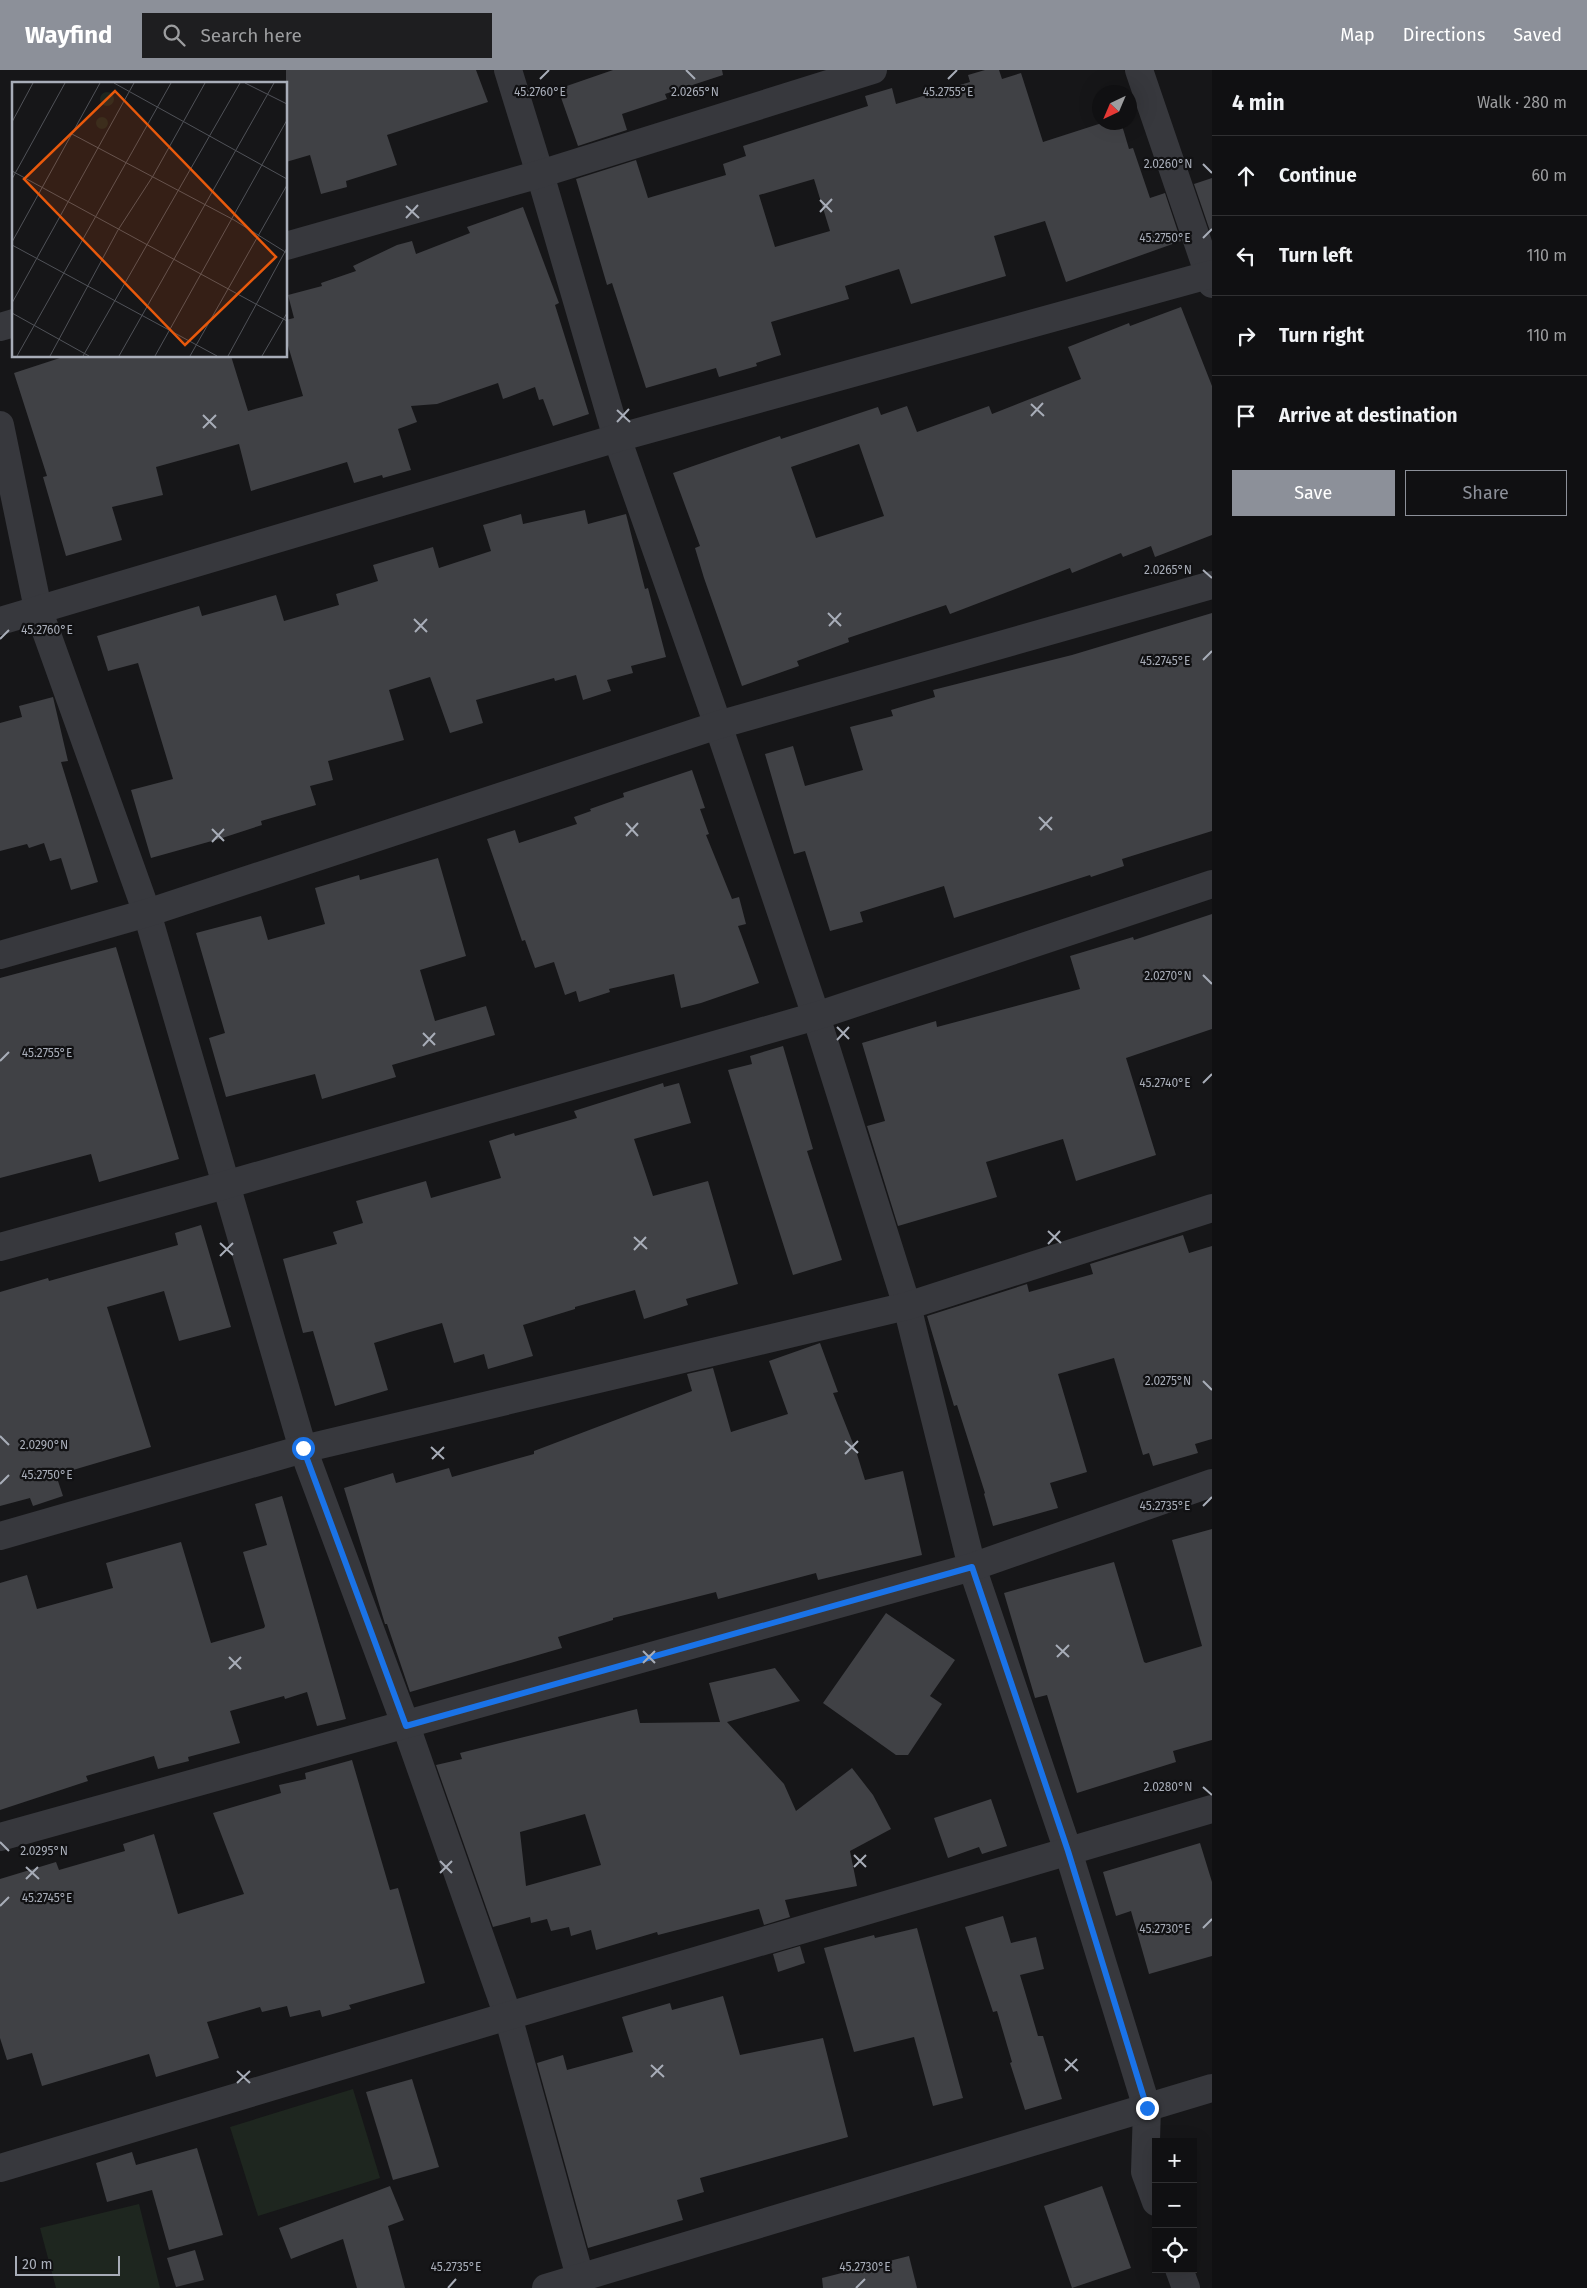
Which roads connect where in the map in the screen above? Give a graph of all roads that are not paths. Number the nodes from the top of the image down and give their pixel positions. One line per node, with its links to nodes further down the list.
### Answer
1 (508, 70): 4 (street)
2 (873, 70): 4 (street)
3 (1139, 70): 6 (street)
4 (540, 174): 5 (street); 8 (street)
5 (288, 245)
6 (1211, 278): 8 (street)
7 (0, 425): 10 (street)
8 (617, 438): 10 (street); 12 (street)
9 (1212, 585): 12 (street)
10 (38, 609): 11 (street); 14 (street)
11 (0, 621)
12 (718, 725): 14 (street); 16 (street)
13 (1212, 884): 16 (street)
14 (147, 913): 15 (street); 17 (street)
15 (0, 955)
16 (816, 1016): 17 (street); 20 (street)
17 (225, 1185): 19 (street); 21 (street)
18 (1212, 1208): 20 (street)
19 (0, 1246)
20 (907, 1306): 21 (street); 24 (street)
21 (303, 1448): 23 (street); 25 (street)
22 (1212, 1483): 24 (street)
23 (0, 1536)
24 (972, 1567): 25 (street); 28 (street)
25 (406, 1726): 27 (street); 29 (street)
26 (1212, 1809): 28 (street)
27 (0, 1837)
28 (1068, 1851): 29 (street); 31 (street)
29 (508, 2016): 32 (street); 35 (street)
30 (1212, 2088): 31 (street)
31 (1147, 2108): 33 (street); 35 (street)
32 (0, 2168)
33 (1152, 2190)
34 (1181, 2273): 37 (street)
35 (580, 2277): 36 (street)
36 (546, 2288)
37 (1186, 2288)

